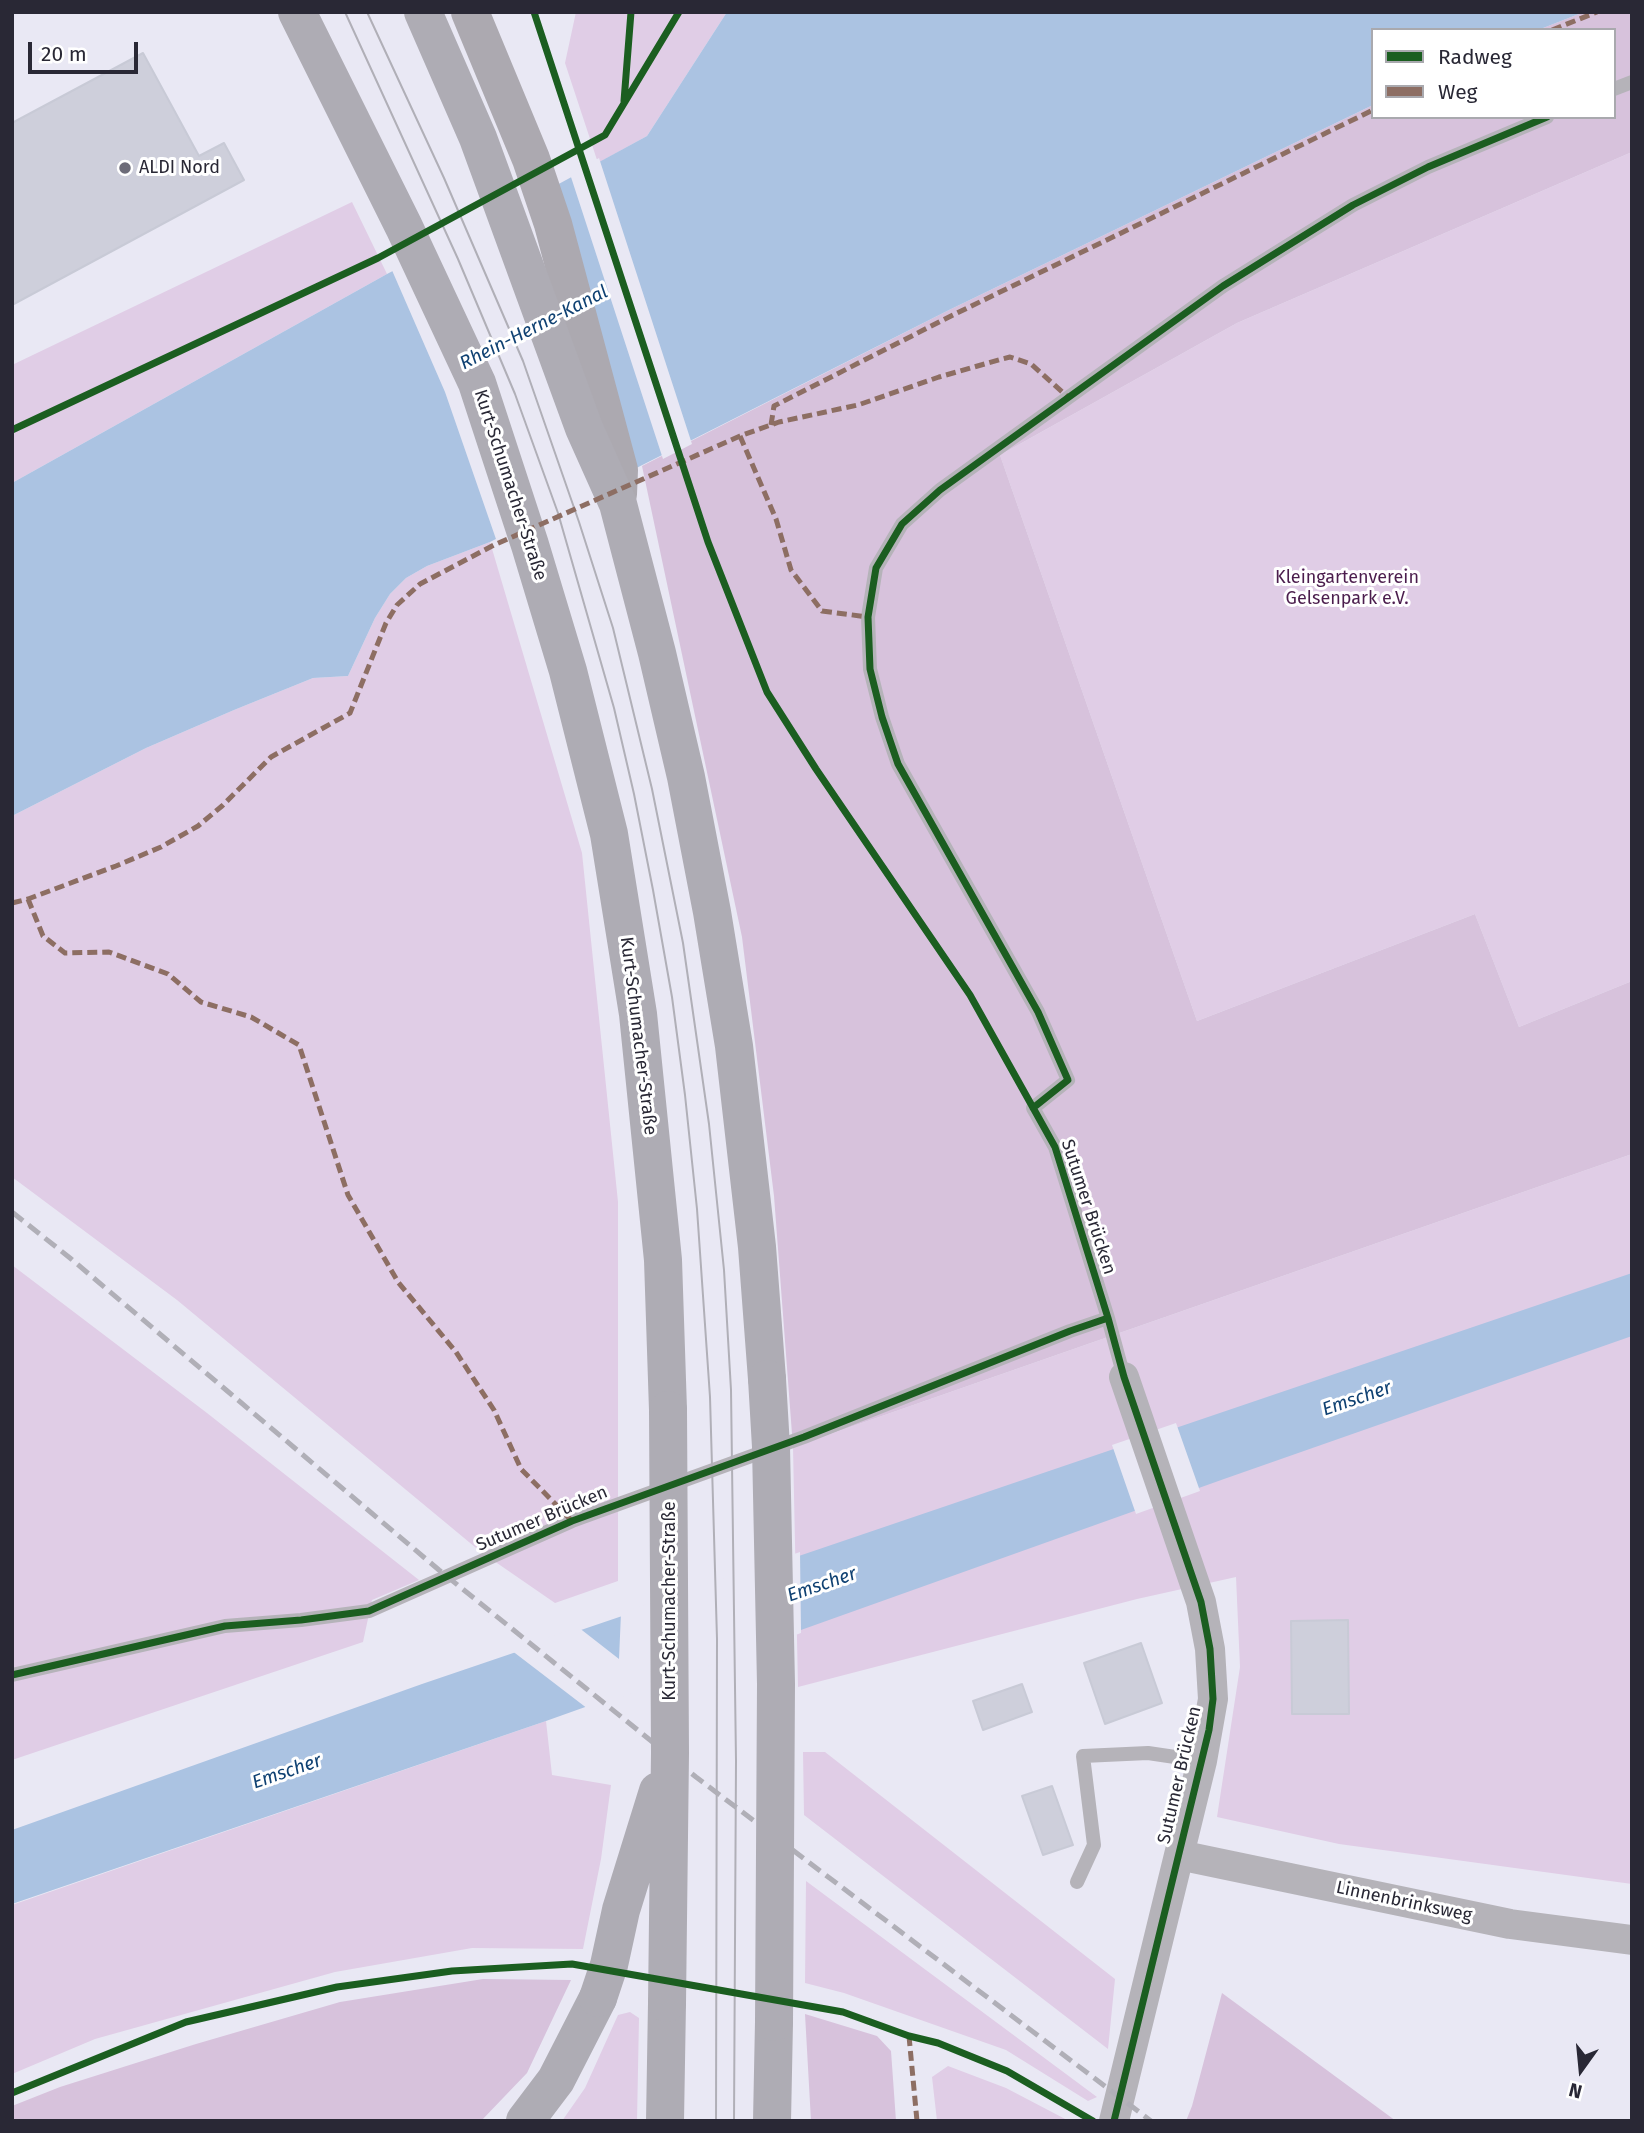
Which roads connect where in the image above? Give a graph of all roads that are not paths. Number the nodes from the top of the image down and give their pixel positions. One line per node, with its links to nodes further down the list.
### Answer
1 (297, 12): 9 (main road, Kurt-Schumacher-Straße, bridge)
2 (423, 12): 5 (main road)
3 (470, 12): 5 (main road)
4 (1542, 119): 6 (lane, Sutumer Brücken)
5 (618, 503): 16 (main road, bridge)
6 (1108, 1318): 7 (lane, Sutumer Brücken); 8 (lane, Sutumer Brücken)
7 (1124, 1377): 10 (street, Sutumer Brücken)
8 (12, 1675)
9 (670, 1753): 14 (main road, bridge); 15 (main road, Kurt-Schumacher-Straße, bridge)
10 (1202, 1761): 11 (street, Sutumer Brücken); 12 (lane)
11 (1179, 1855): 13 (street, Linnenbrinksweg); 17 (street, Sutumer Brücken)
12 (1077, 1882)
13 (1632, 1940)
14 (525, 2121)
15 (665, 2121)
16 (772, 2121)
17 (1115, 2121)

